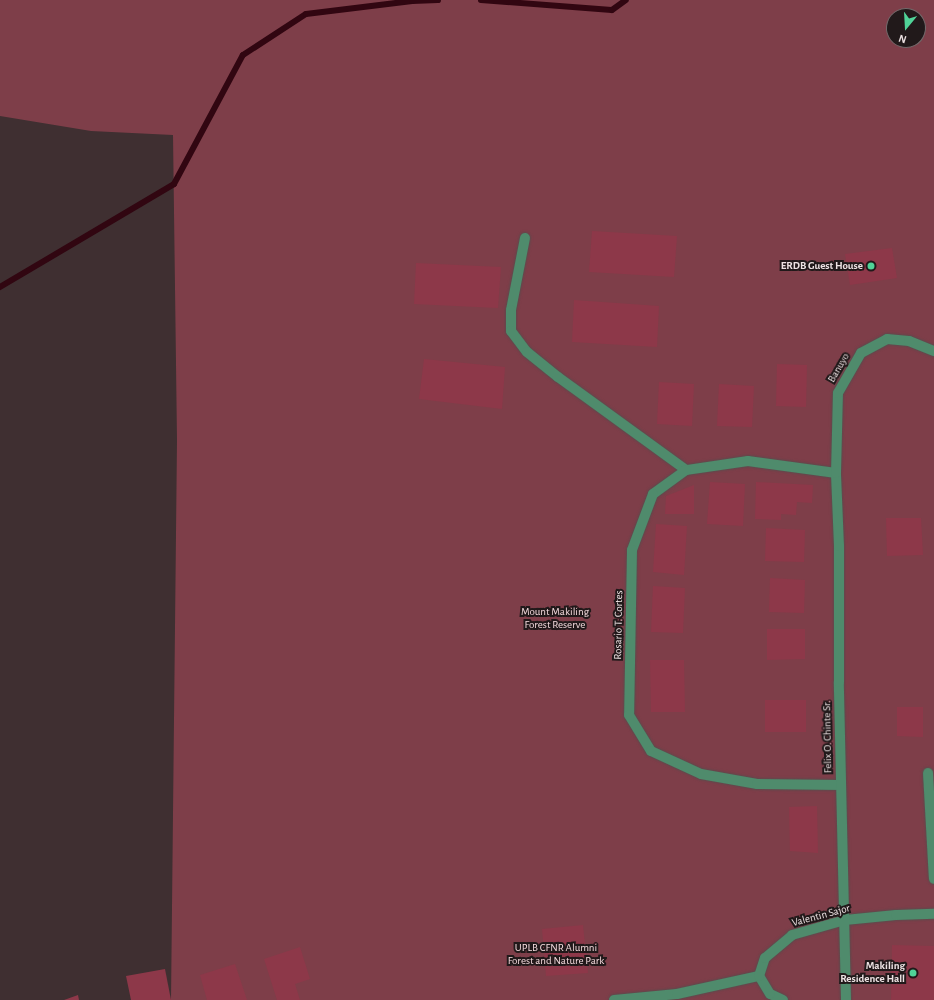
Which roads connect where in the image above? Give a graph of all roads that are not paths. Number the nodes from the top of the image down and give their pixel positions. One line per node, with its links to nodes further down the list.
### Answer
1 (525, 238): 3 (street)
2 (934, 352): 4 (street, Banuyo)
3 (686, 470): 4 (street, Rosario T. Cortes); 6 (street, Rosario T. Cortes)
4 (836, 473): 6 (street, Felix O. Chinte Sr.)
5 (928, 773): 7 (street)
6 (841, 785): 9 (street, Felix O. Chinte Sr.)
7 (934, 879)
8 (934, 914): 9 (street, Valentin Sajor)
9 (845, 920): 10 (street, Valentin Sajor); 13 (street, Felix O. Chinte Sr.)
10 (760, 976): 11 (street); 12 (street)
11 (614, 1000)
12 (783, 1000)
13 (846, 1000)

